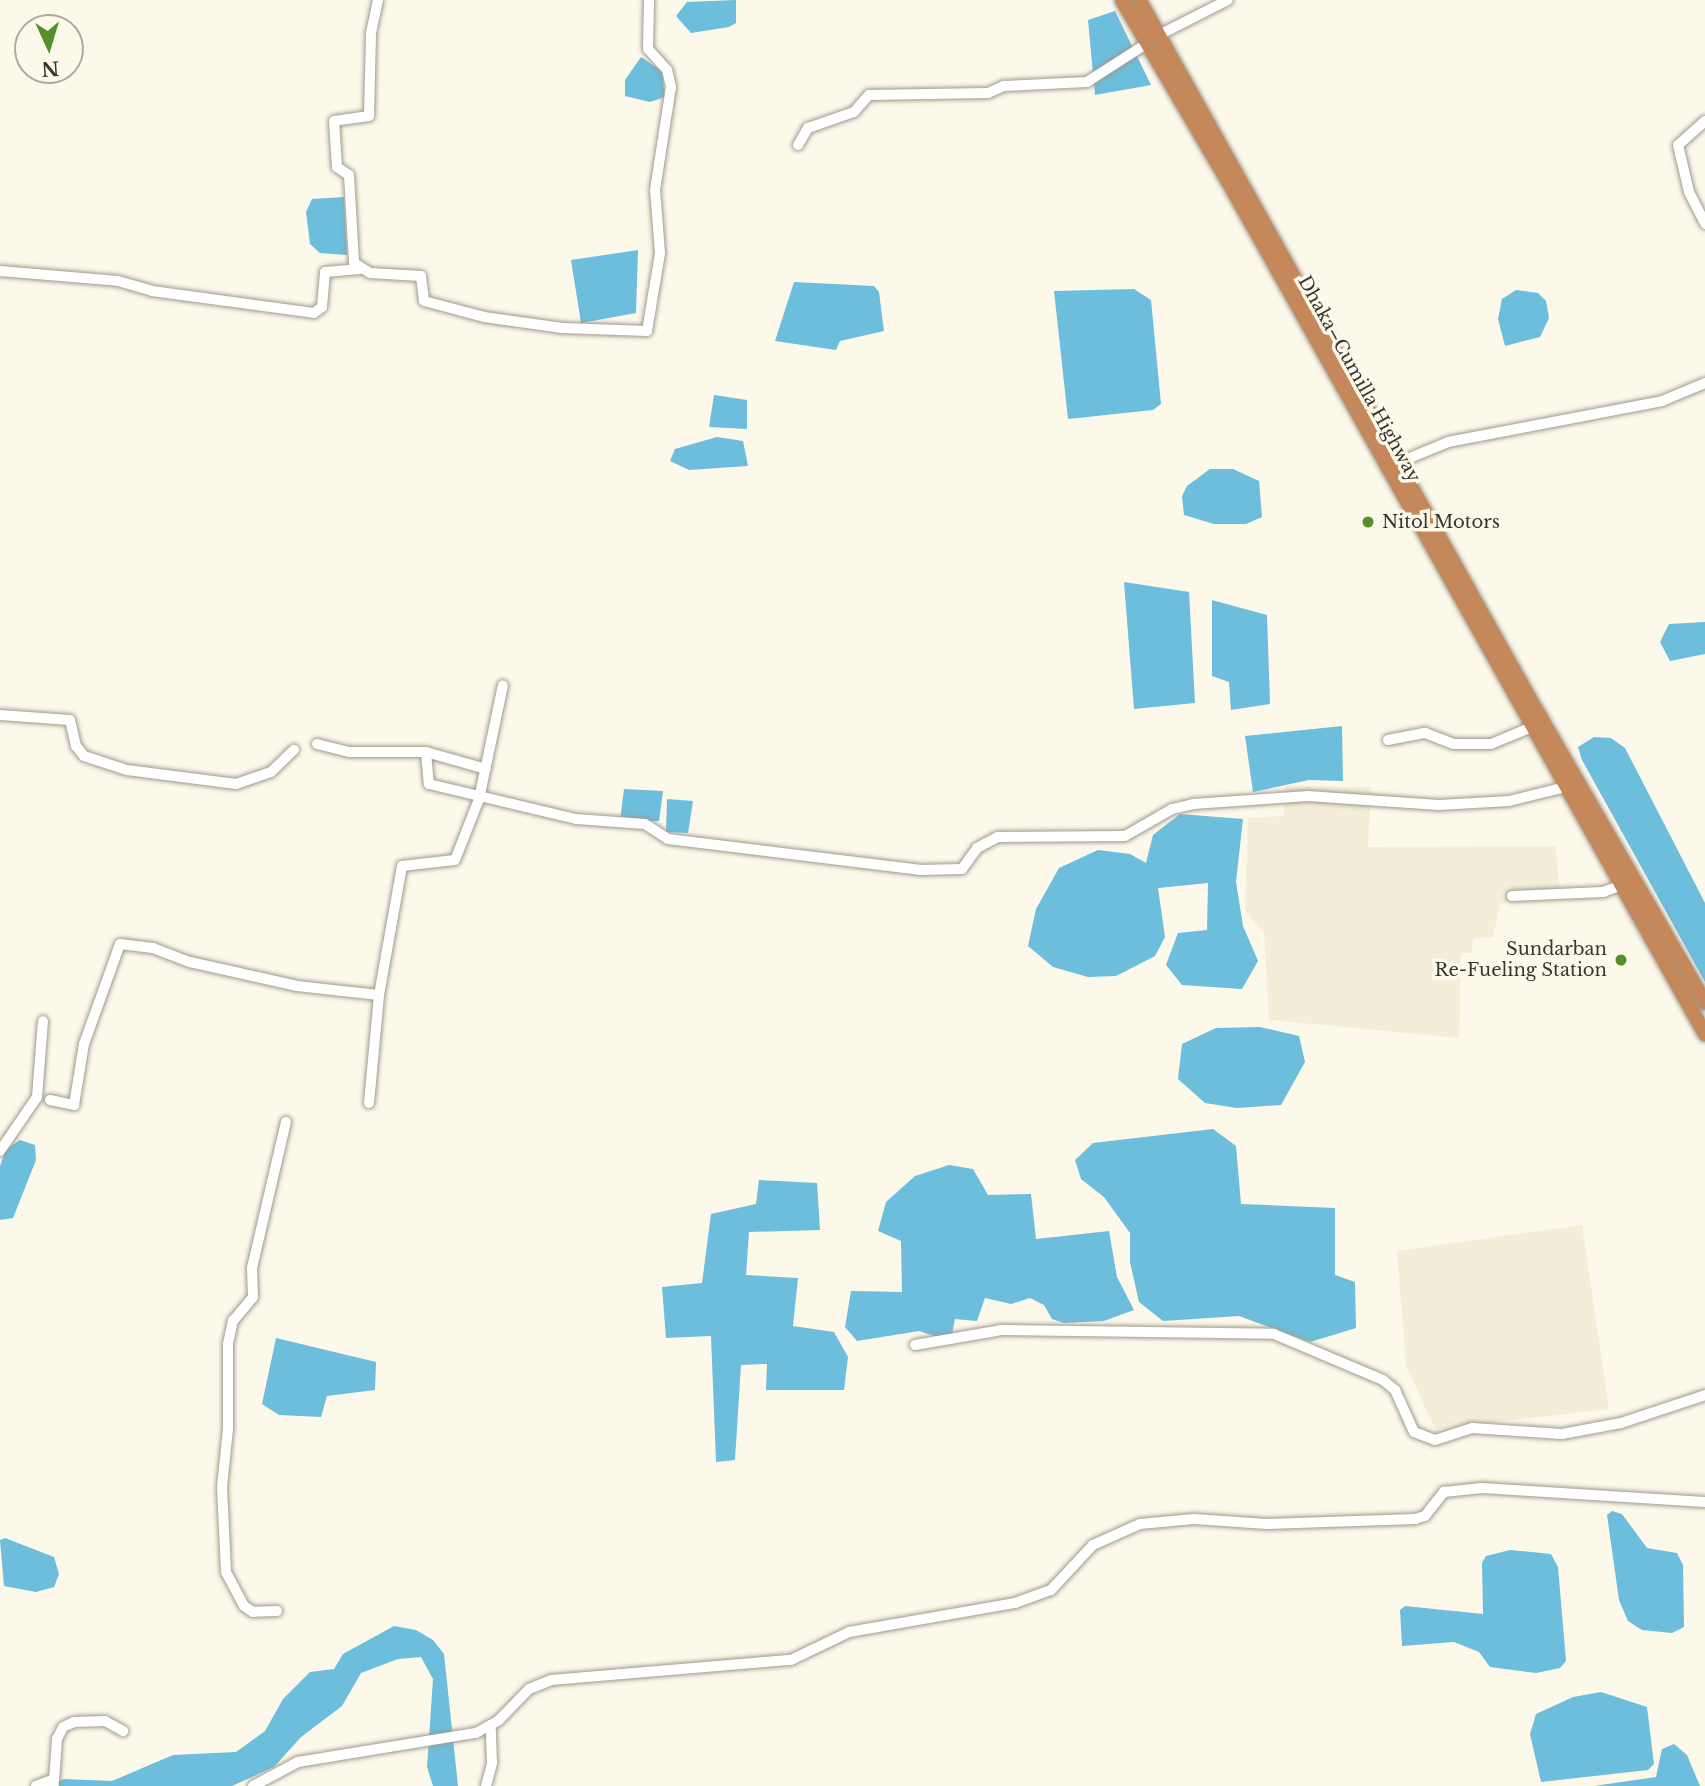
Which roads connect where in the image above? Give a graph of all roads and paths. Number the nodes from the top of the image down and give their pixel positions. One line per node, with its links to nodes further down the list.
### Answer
1 (379, 0): 10 (street)
2 (649, 0): 10 (street)
3 (1122, 0): 6 (highway, Dhaka–Cumilla Highway)
4 (1139, 0): 6 (highway, Dhaka–Cumilla Highway)
5 (1227, 0): 6 (street)
6 (1153, 39): 8 (street); 13 (highway, Dhaka–Cumilla Highway); 16 (highway, Dhaka–Cumilla Highway)
7 (1705, 121): 9 (street)
8 (798, 145)
9 (1705, 224)
10 (360, 269): 11 (street)
11 (0, 271)
12 (1705, 383): 13 (street)
13 (1400, 462): 27 (highway, Dhaka–Cumilla Highway)
14 (503, 685): 21 (street)
15 (0, 715): 19 (street)
16 (1532, 727): 17 (street); 22 (highway, Dhaka–Cumilla Highway)
17 (1388, 740)
18 (317, 744): 20 (street)
19 (293, 750)
20 (426, 752): 21 (street); 23 (street)
21 (486, 769): 23 (street)
22 (1566, 787): 23 (street); 24 (highway, Dhaka–Cumilla Highway)
23 (479, 799): 26 (street)
24 (1622, 885): 25 (street); 29 (highway, Dhaka–Cumilla Highway)
25 (1512, 896)
26 (379, 995): 30 (street); 31 (street)
27 (1705, 1002)
28 (43, 1021): 33 (street)
29 (1705, 1034)
30 (50, 1100)
31 (369, 1103)
32 (286, 1122): 37 (street)
33 (0, 1151)
34 (915, 1345): 35 (street)
35 (1705, 1395)
36 (1705, 1502): 38 (street)
37 (276, 1612)
38 (491, 1726): 40 (street); 44 (street)
39 (123, 1731): 41 (street)
40 (269, 1782): 43 (street)
41 (54, 1783): 42 (street)
42 (36, 1786)
43 (253, 1786)
44 (486, 1786)

